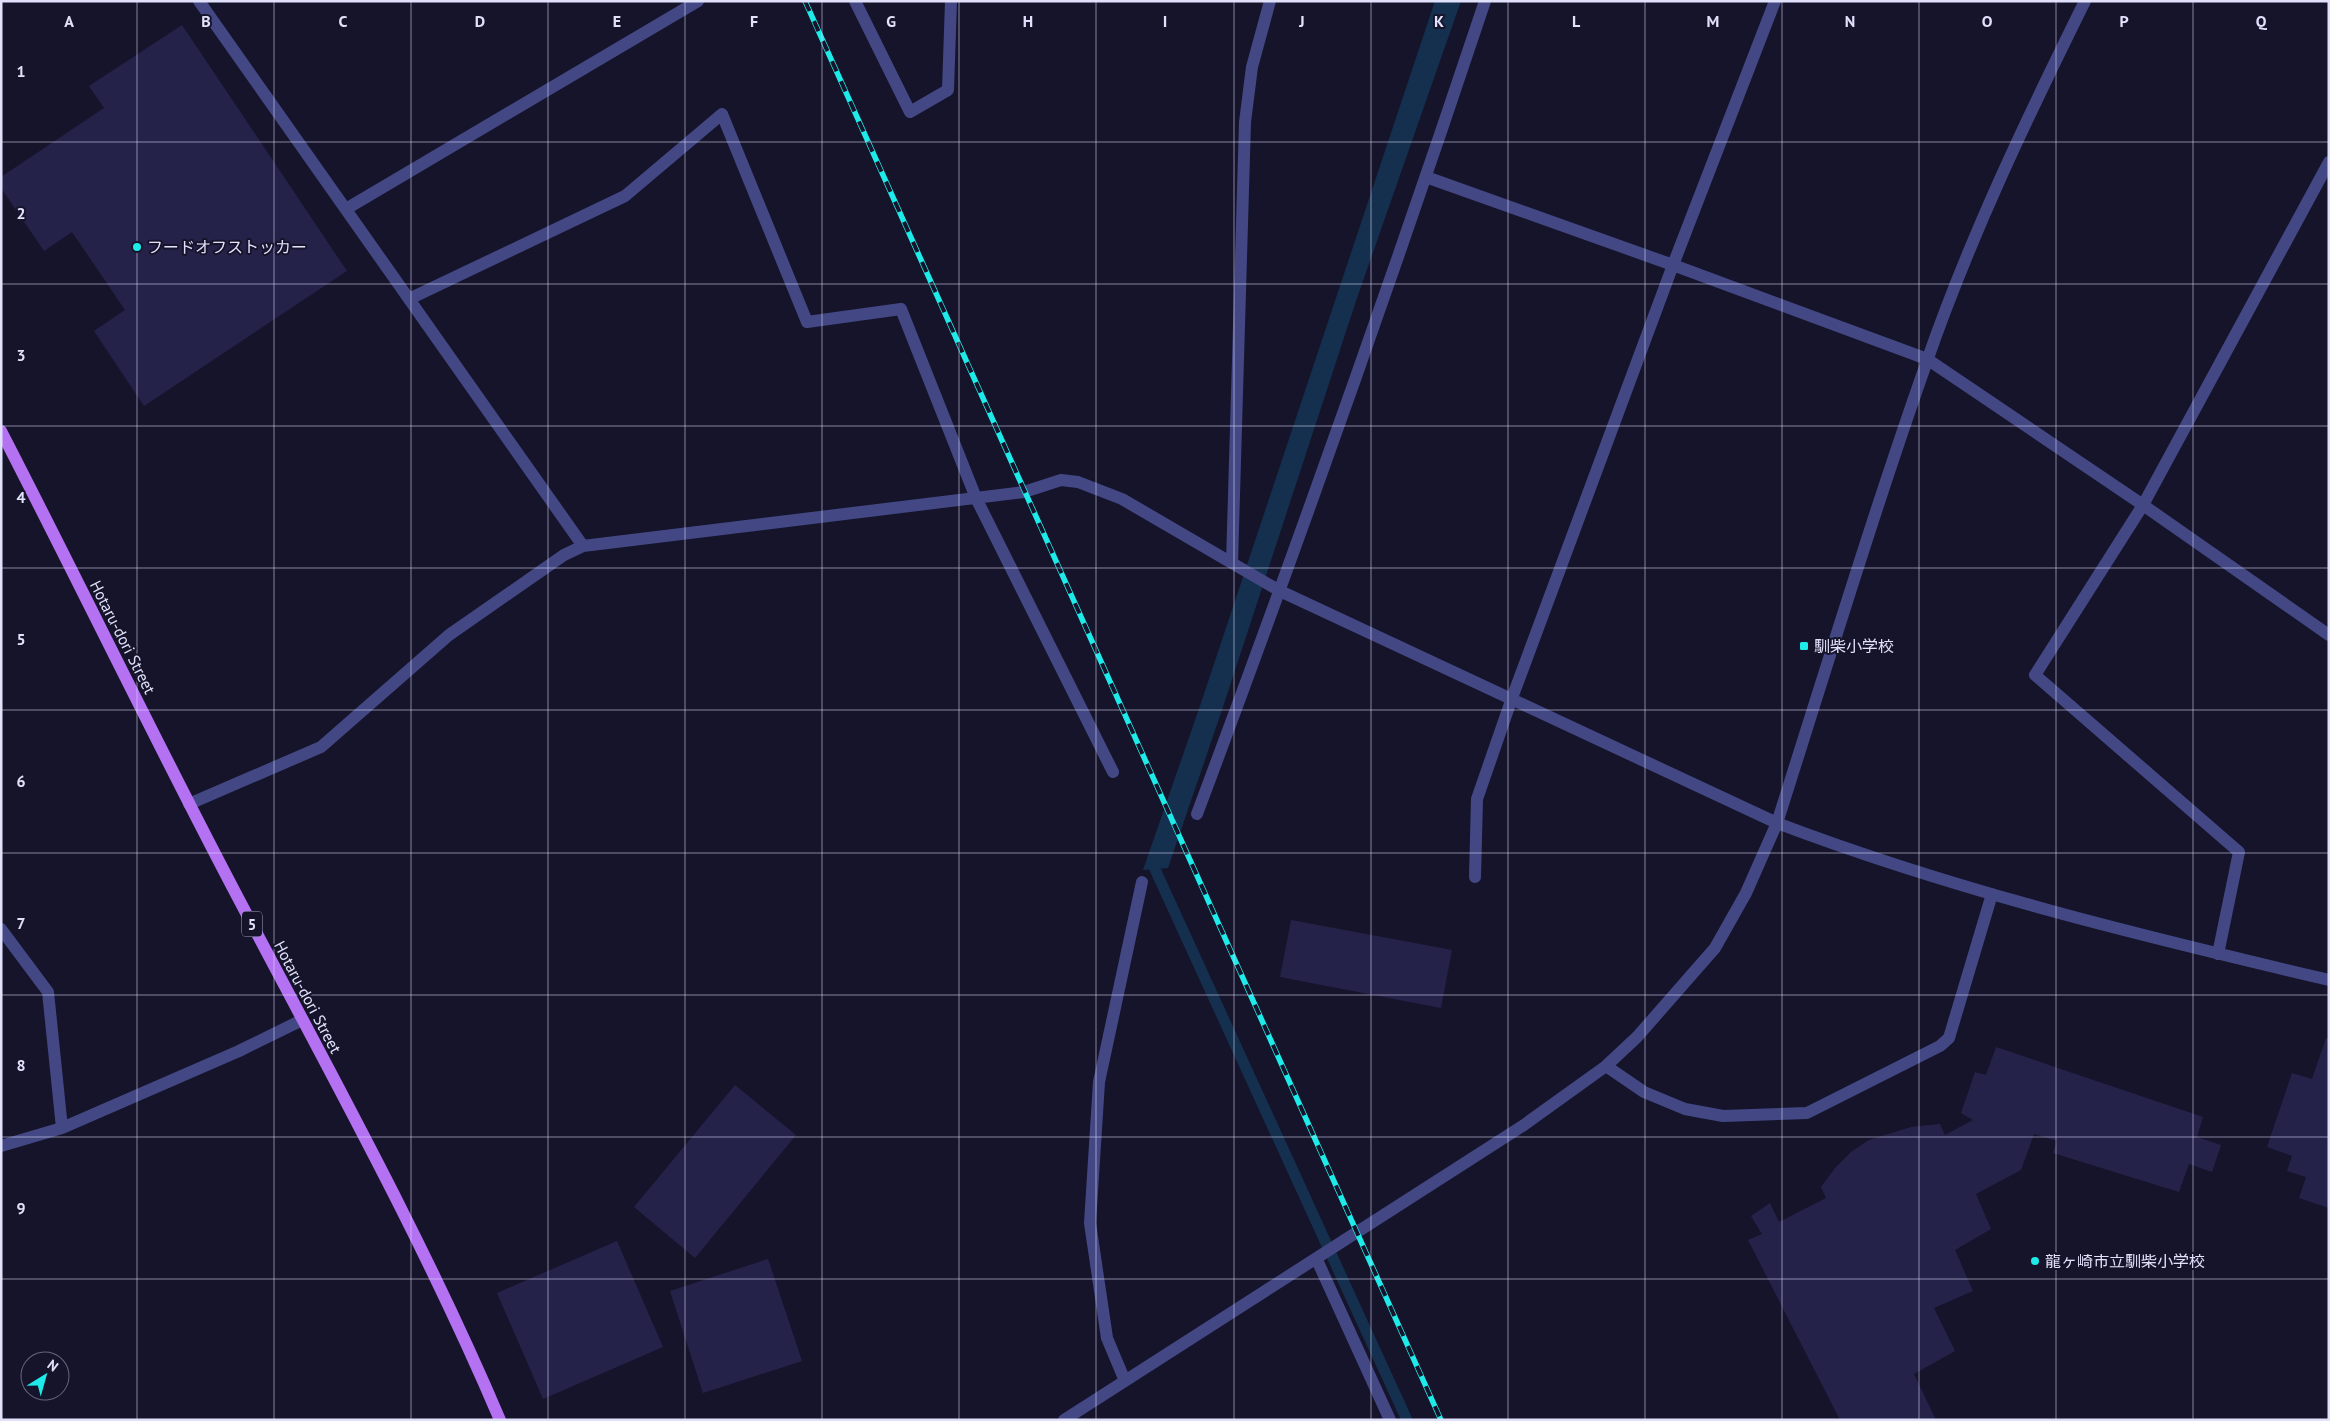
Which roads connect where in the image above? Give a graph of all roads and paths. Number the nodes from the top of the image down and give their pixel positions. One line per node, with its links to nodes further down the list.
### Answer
1 (199, 1): 11 (street)
2 (698, 1): 11 (street)
3 (855, 1): 4 (street)
4 (951, 1)
5 (1270, 1): 20 (street)
6 (1485, 1): 10 (street)
7 (1775, 1): 12 (street)
8 (2085, 1): 14 (street)
9 (2329, 162): 18 (street)
10 (1426, 178): 12 (street); 21 (street)
11 (346, 209): 13 (street)
12 (1673, 265): 14 (street); 23 (street)
13 (409, 299): 17 (street); 19 (street)
14 (1927, 359): 18 (street); 27 (street)
15 (1, 431): 16 (main road, Hotaru-dori Street / 5)
16 (6, 446): 25 (main road, Hotaru-dori Street / 5)
17 (976, 498): 19 (street); 20 (street); 24 (street)
18 (2142, 505): 22 (street); 32 (street)
19 (583, 546): 25 (street)
20 (1232, 563): 21 (street)
21 (1278, 590): 23 (street); 26 (street)
22 (2329, 635)
23 (1512, 698): 27 (street); 28 (street)
24 (1113, 772)
25 (189, 804): 34 (main road, Hotaru-dori Street / 5)
26 (1197, 814)
27 (1777, 823): 30 (street); 35 (street)
28 (1475, 878)
29 (1142, 882): 39 (street)
30 (1992, 894): 32 (street); 35 (street)
31 (1, 929): 36 (street)
32 (2218, 954): 33 (street)
33 (2329, 980)
34 (302, 1020): 36 (street); 41 (main road, Hotaru-dori Street / 5)
35 (1606, 1066): 38 (street)
36 (62, 1128): 37 (street)
37 (1, 1146)
38 (1319, 1258): 39 (street); 42 (street)
39 (1126, 1381): 40 (street)
40 (1069, 1418)
41 (500, 1420)
42 (1390, 1420)

